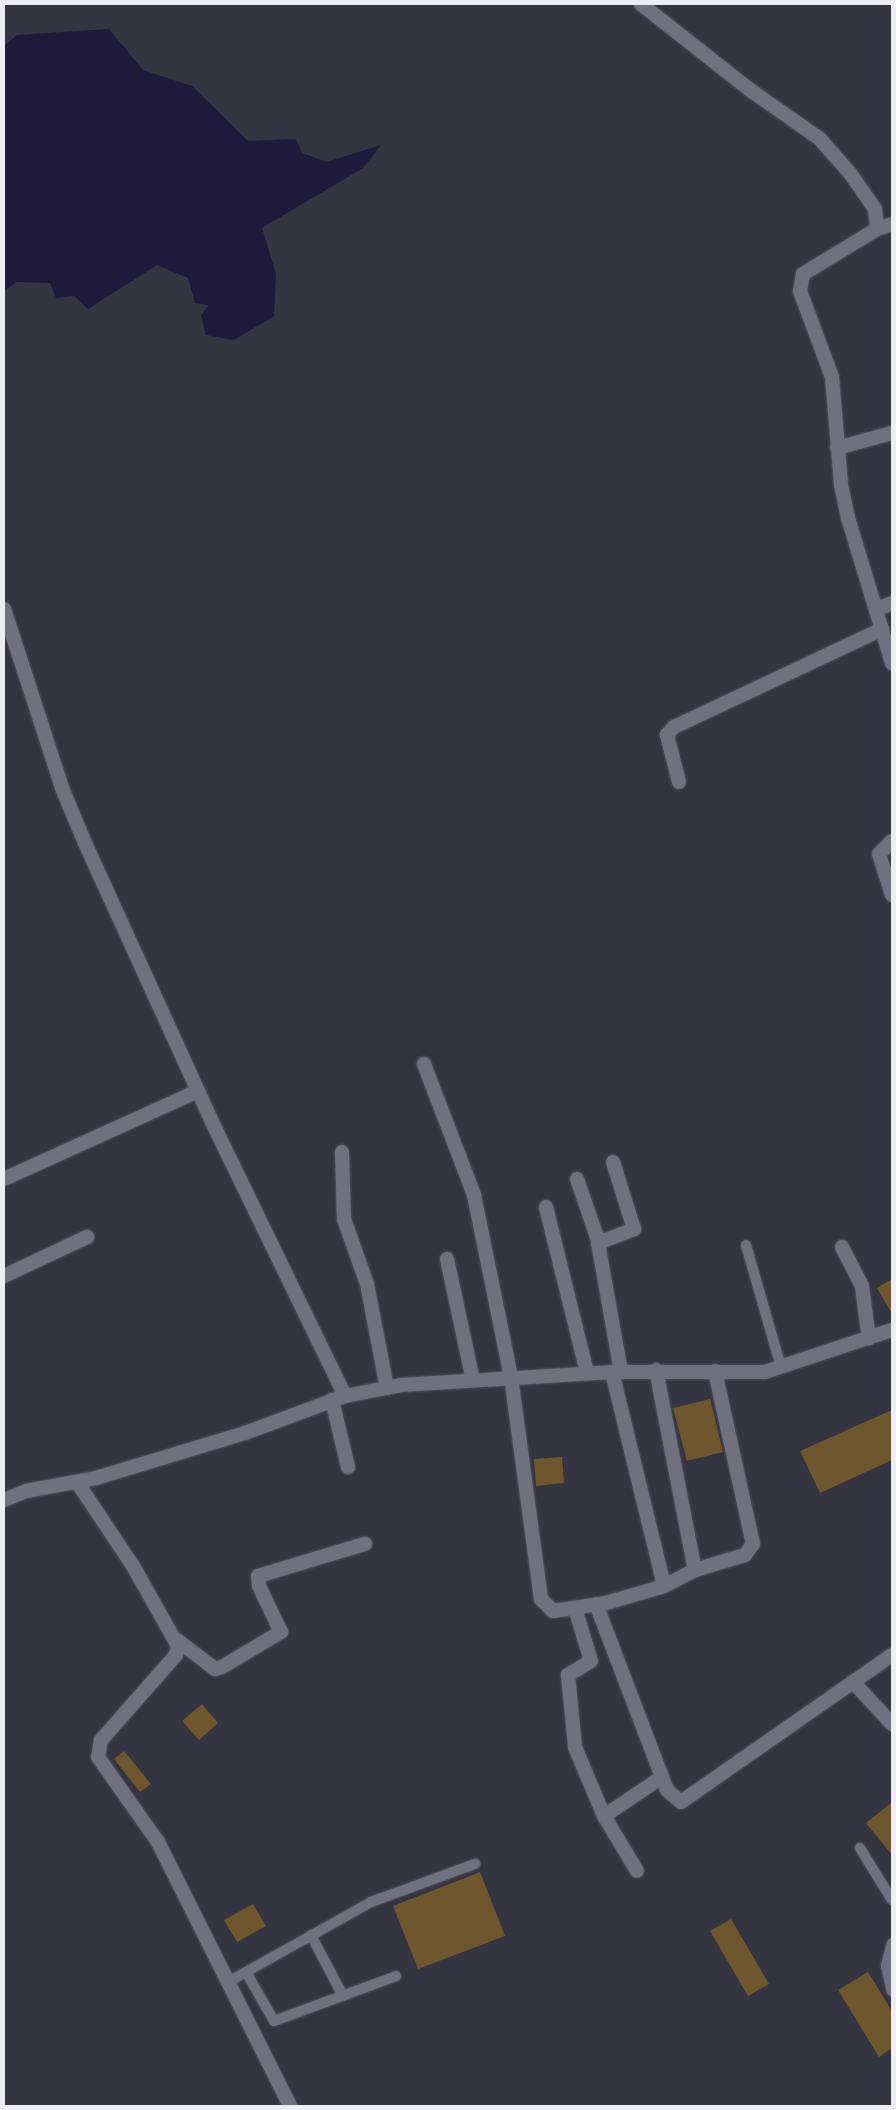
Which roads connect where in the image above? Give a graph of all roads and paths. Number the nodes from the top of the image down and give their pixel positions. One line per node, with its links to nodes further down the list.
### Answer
1 (641, 4): 3 (street)
2 (892, 224): 3 (street)
3 (876, 229): 5 (street)
4 (892, 433): 5 (street)
5 (838, 448): 8 (street)
6 (892, 603): 8 (street)
7 (4, 609): 15 (street)
8 (876, 610): 9 (street)
9 (882, 629): 10 (street); 11 (street)
10 (892, 663)
11 (680, 782)
12 (892, 841): 13 (street)
13 (892, 895)
14 (424, 1064): 34 (street)
15 (198, 1091): 18 (street); 37 (street)
16 (342, 1152): 36 (street)
17 (614, 1162): 22 (street)
18 (4, 1179)
19 (577, 1179): 22 (street)
20 (546, 1207): 33 (street)
21 (87, 1237): 26 (street)
22 (598, 1243): 32 (street)
23 (746, 1245): 29 (lane)
24 (842, 1247): 28 (street)
25 (447, 1259): 35 (street)
26 (4, 1276)
27 (892, 1330): 28 (street)
28 (869, 1339): 29 (street)
29 (781, 1367): 31 (street)
30 (656, 1370): 31 (street); 32 (street); 42 (street)
31 (715, 1371): 42 (street)
32 (616, 1372): 33 (street); 43 (street)
33 (587, 1373): 34 (street)
34 (511, 1377): 35 (street); 45 (street)
35 (473, 1380): 36 (street)
36 (387, 1388): 37 (street)
37 (338, 1398): 38 (street); 39 (street)
38 (348, 1467)
39 (77, 1482): 40 (street); 46 (street)
40 (4, 1500)
41 (365, 1544): 46 (street)
42 (695, 1570): 43 (street)
43 (664, 1586): 44 (street)
44 (596, 1604): 45 (street); 50 (street)
45 (574, 1608): 51 (street)
46 (177, 1640): 60 (street)
47 (892, 1655): 48 (street)
48 (854, 1683): 49 (street); 50 (street)
49 (892, 1724)
50 (662, 1777): 51 (street)
51 (604, 1816): 54 (street)
52 (860, 1848): 55 (lane)
53 (475, 1864): 56 (lane)
54 (636, 1871)
55 (892, 1900)
56 (311, 1935): 58 (lane); 62 (lane)
57 (892, 1943): 61 (lane)
58 (246, 1972): 60 (lane); 62 (lane)
59 (396, 1976): 62 (lane)
60 (228, 1982): 63 (street)
61 (892, 1991)
62 (344, 1996)
63 (290, 2106)

